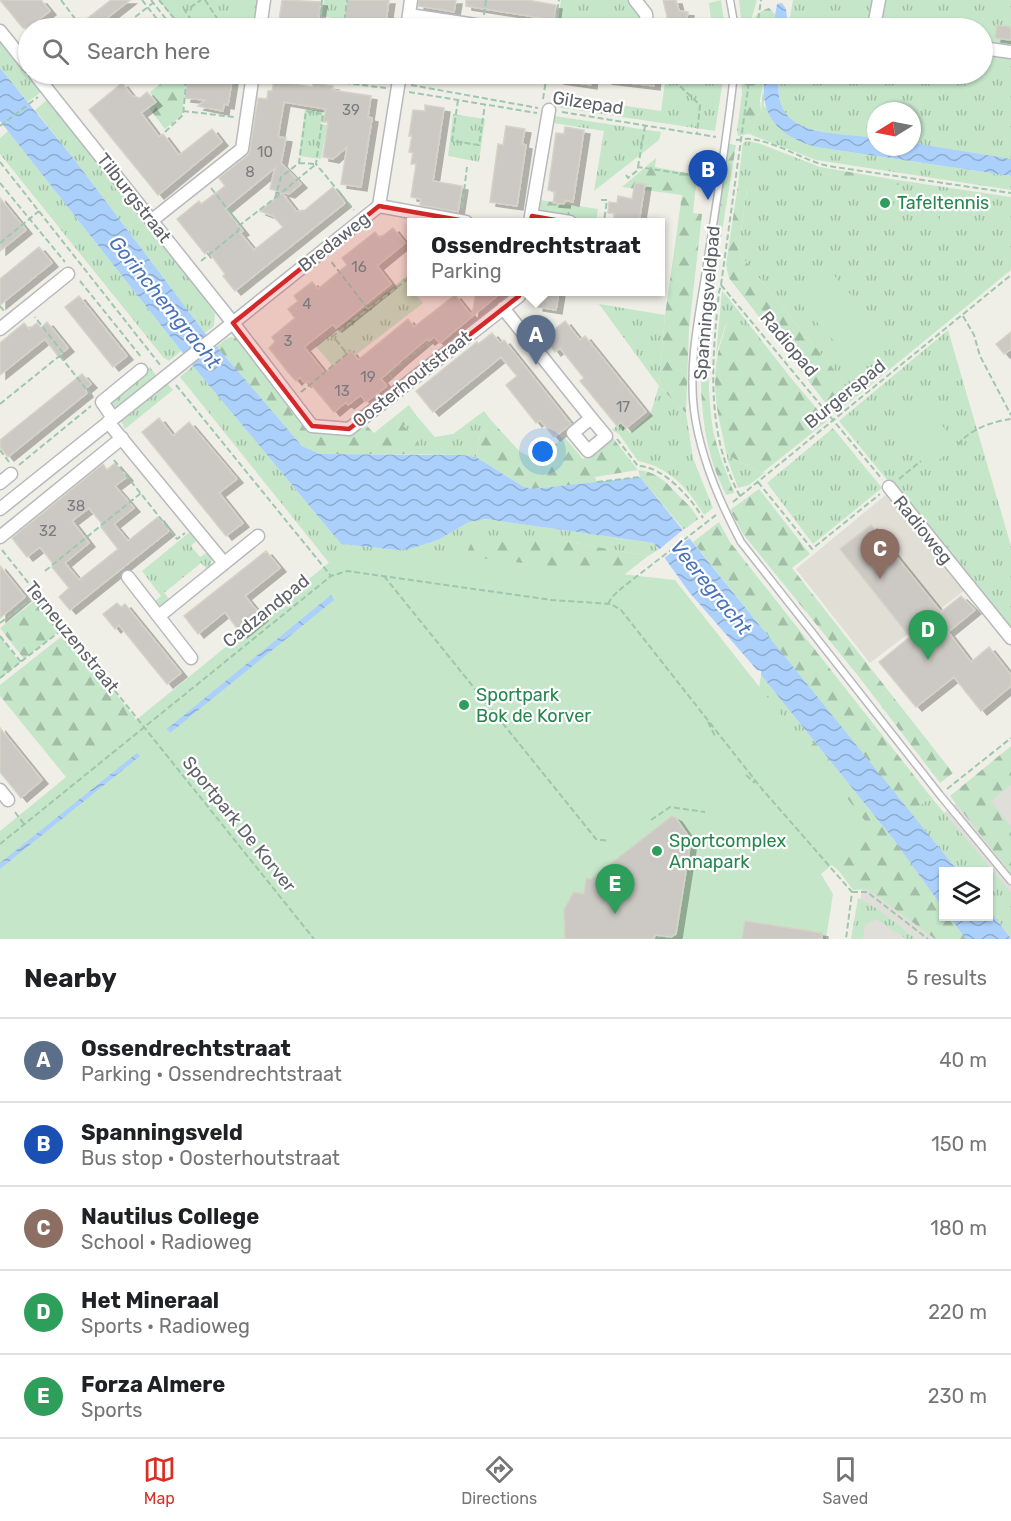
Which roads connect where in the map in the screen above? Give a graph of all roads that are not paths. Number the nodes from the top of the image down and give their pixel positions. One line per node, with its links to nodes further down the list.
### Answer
1 (264, 0): 7 (street)
2 (411, 0): 6 (street)
3 (634, 0): 10 (street)
4 (730, 0): 11 (lane)
5 (879, 0): 12 (street)
6 (409, 15): 8 (street); 9 (street)
7 (261, 18)
8 (409, 18)
9 (429, 18)
10 (646, 18)
11 (733, 18)
12 (876, 18)
13 (0, 31): 16 (street)
14 (993, 50): 15 (street)
15 (1011, 52)
16 (18, 54)
17 (43, 84): 25 (street, Tilburgstraat)
18 (251, 84): 25 (street)
19 (398, 84): 22 (street, Bredaweg)
20 (733, 84): 48 (lane)
21 (544, 111): 24 (street)
22 (379, 206): 23 (street); 29 (street, Bredaweg)
23 (442, 218)
24 (531, 218)
25 (151, 221): 29 (street, Tilburgstraat)
26 (68, 274): 30 (street)
27 (519, 296): 28 (street, Oosterhoutstraat)
28 (503, 308): 29 (street, Oosterhoutstraat); 32 (street)
29 (233, 323): 33 (street, Bredaweg)
30 (0, 329)
31 (141, 370): 33 (street)
32 (591, 418): 32 (street)
33 (111, 420): 34 (street); 38 (street, Bredaweg)
34 (122, 438): 40 (street); 41 (street)
35 (13, 471): 36 (street)
36 (0, 483)
37 (889, 487): 44 (street, Radioweg)
38 (0, 509)
39 (258, 536): 41 (street)
40 (0, 537)
41 (224, 563): 43 (street)
42 (128, 577): 43 (street)
43 (159, 616): 45 (street)
44 (1011, 638)
45 (191, 658)
46 (0, 790): 47 (street)
47 (8, 800)
48 (1011, 880)

